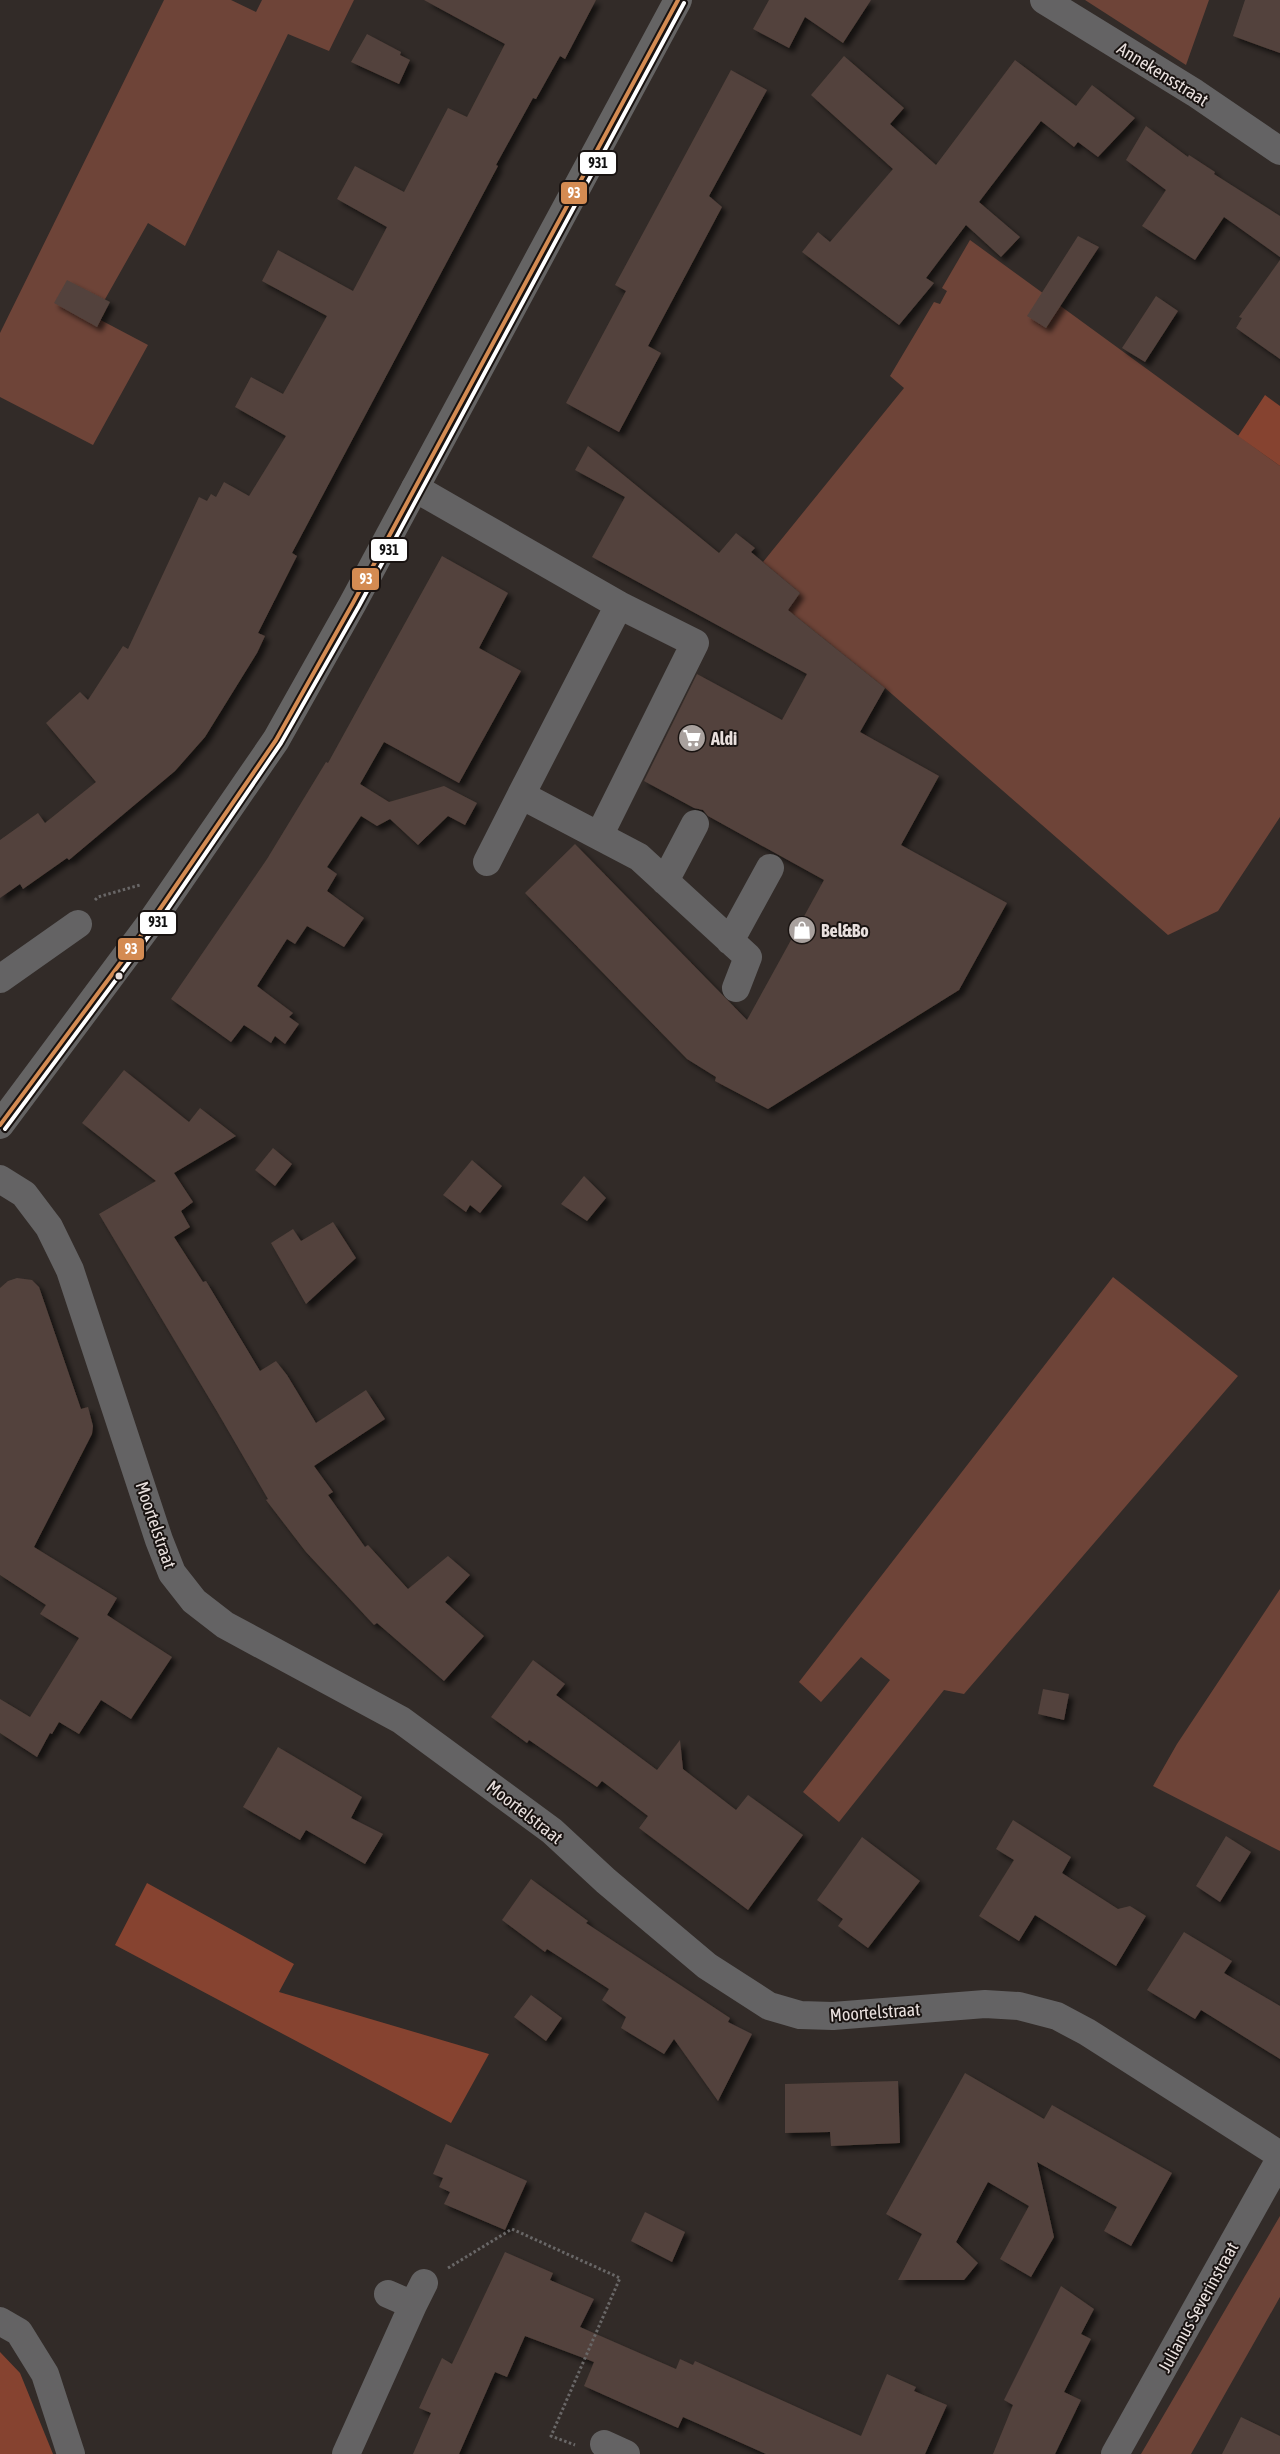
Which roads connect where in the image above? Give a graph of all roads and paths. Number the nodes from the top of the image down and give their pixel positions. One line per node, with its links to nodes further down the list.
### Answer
1 (678, 0): 4 (main road)
2 (1044, 0): 3 (street, Annekensstraat)
3 (1280, 151)
4 (415, 488): 5 (street); 11 (main road)
5 (619, 605): 6 (street); 8 (street)
6 (520, 796): 8 (street); 9 (street)
7 (695, 824): 12 (street)
8 (599, 836): 12 (street)
9 (487, 862)
10 (770, 868): 14 (street)
11 (184, 872): 13 (path); 17 (main road)
12 (665, 881): 14 (street)
13 (78, 924): 15 (street)
14 (730, 940): 16 (street)
15 (0, 979)
16 (736, 988)
17 (0, 1125)
18 (0, 1179): 19 (street, Moortelstraat)
19 (1280, 2157): 26 (street, Julianus Severinstraat)
20 (388, 2294): 21 (street)
21 (418, 2294): 23 (path); 25 (street)
22 (0, 2321): 24 (street)
23 (615, 2449)
24 (71, 2454)
25 (346, 2454)
26 (1115, 2454)

